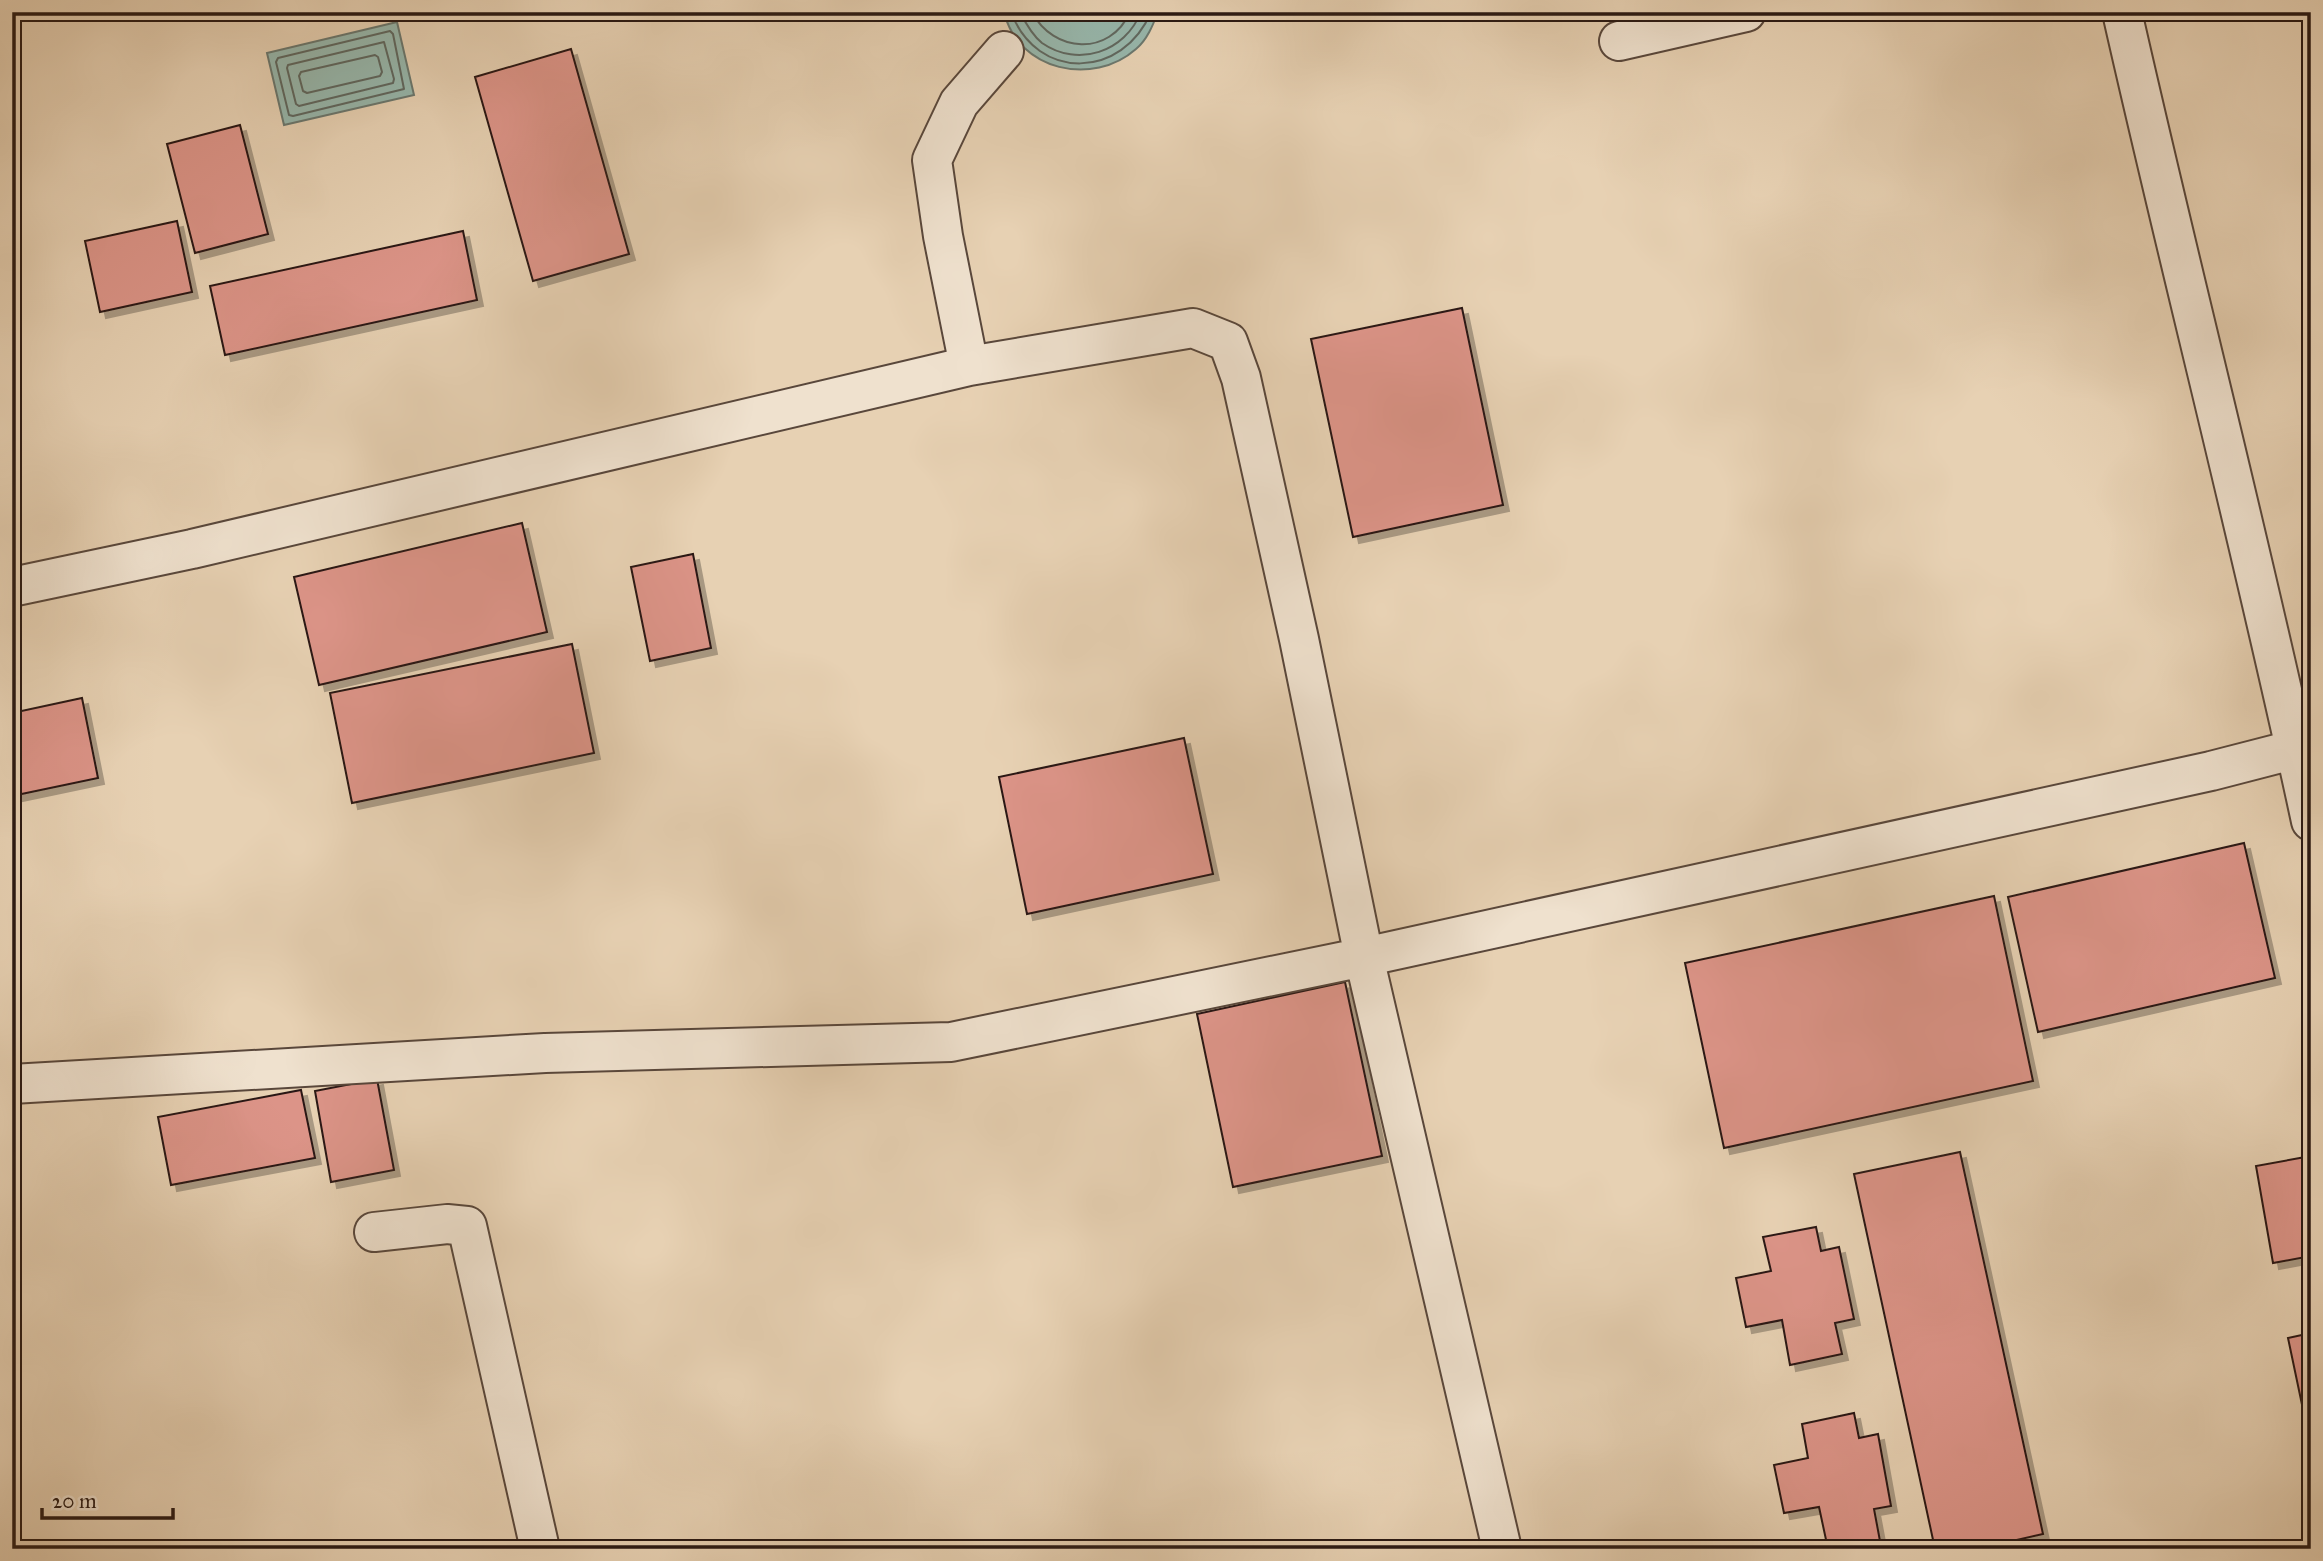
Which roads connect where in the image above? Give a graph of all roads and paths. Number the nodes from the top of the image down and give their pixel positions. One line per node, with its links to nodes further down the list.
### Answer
1 (1746, 12): 3 (lane)
2 (2122, 12): 7 (lane)
3 (1619, 41)
4 (1004, 51): 5 (lane)
5 (969, 366): 6 (lane); 9 (lane)
6 (12, 587)
7 (2296, 749): 8 (lane); 9 (lane)
8 (2311, 821)
9 (1364, 957): 10 (lane); 13 (lane)
10 (12, 1084)
11 (374, 1232): 12 (lane)
12 (540, 1549)
13 (1502, 1549)

